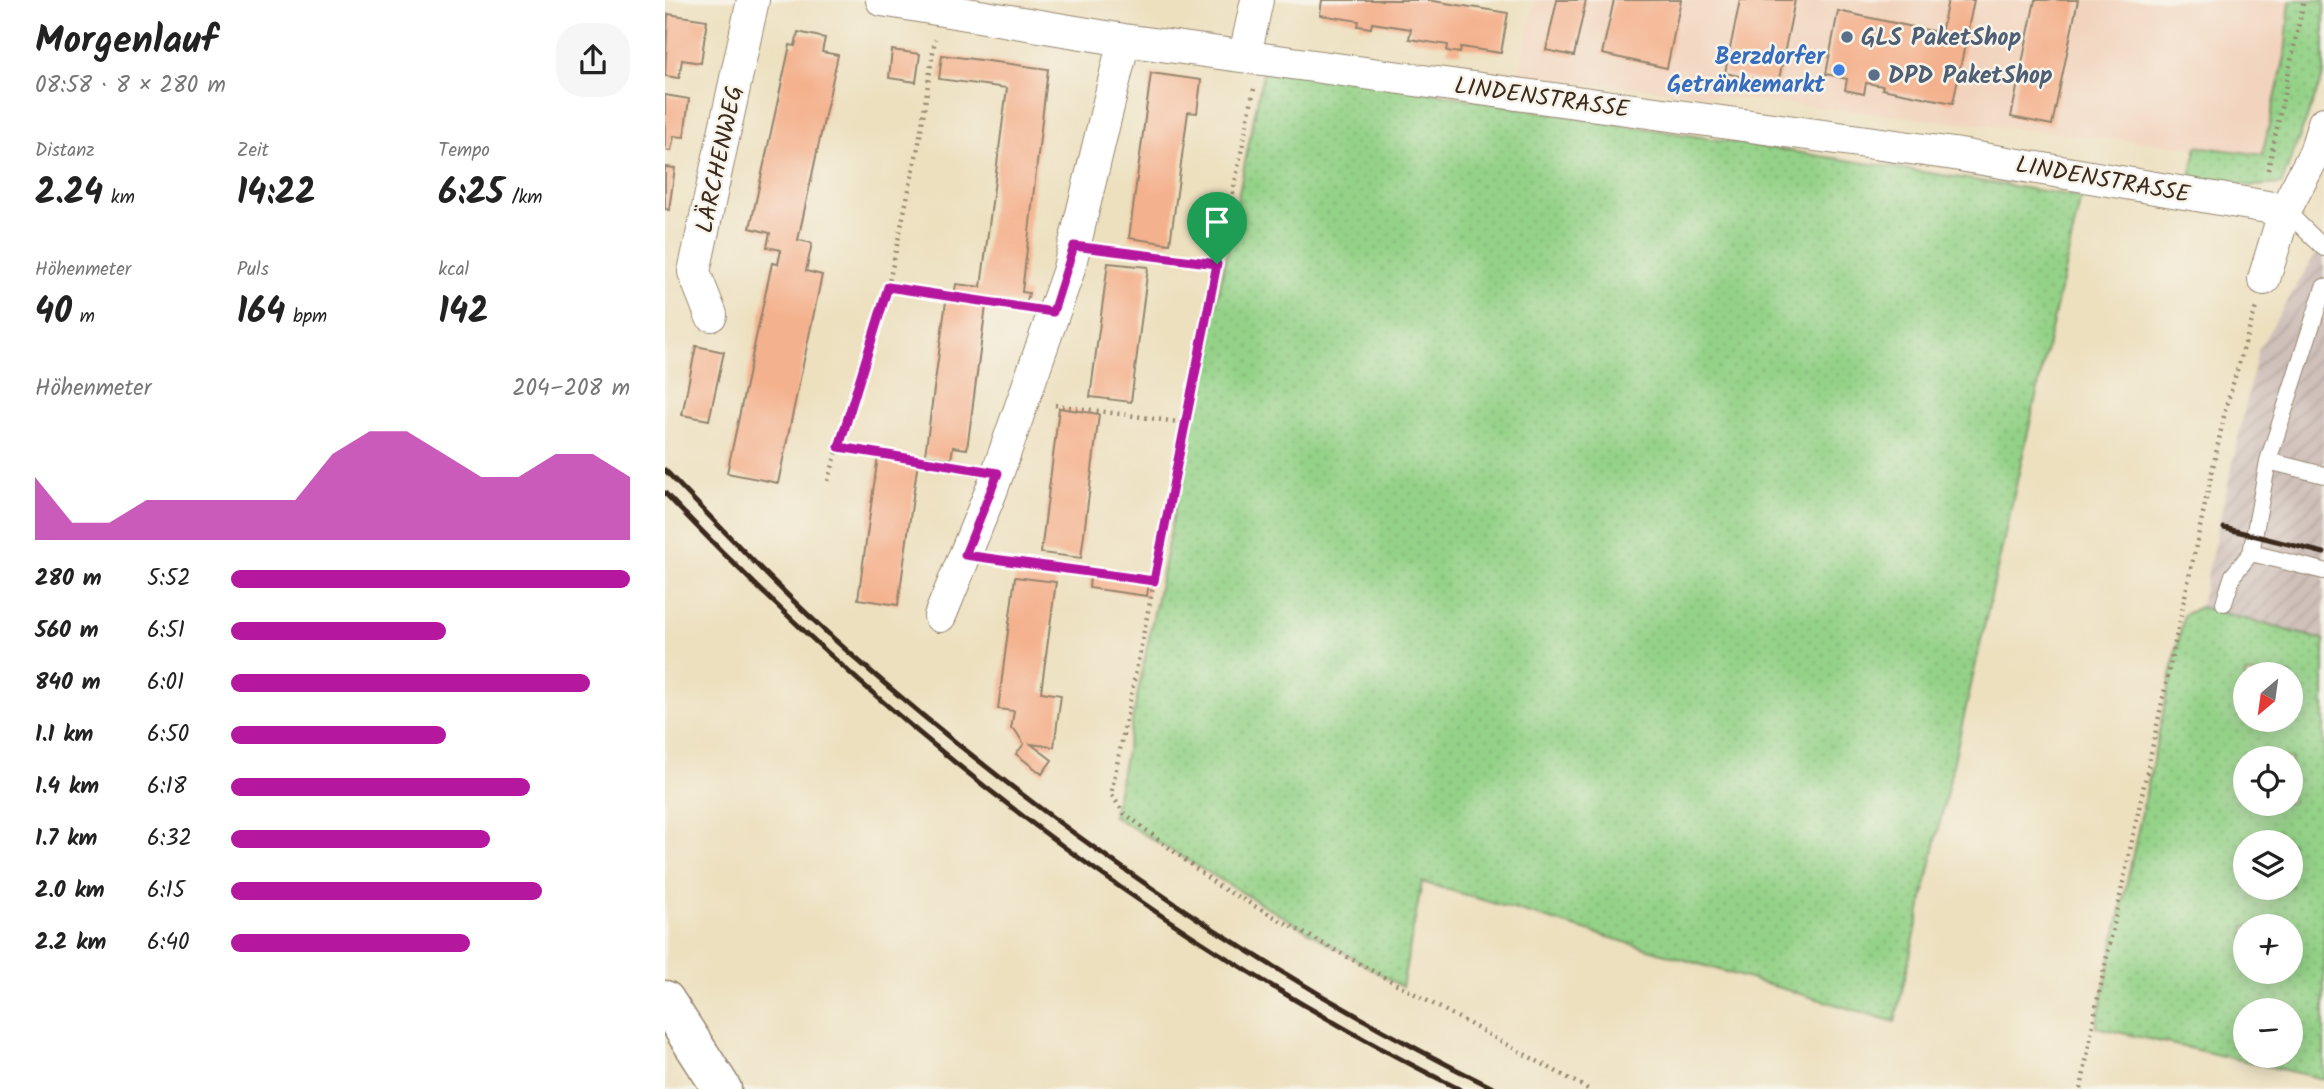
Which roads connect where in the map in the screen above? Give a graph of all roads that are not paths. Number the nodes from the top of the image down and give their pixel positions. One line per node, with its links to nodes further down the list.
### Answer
1 (753, 0): 11 (street, LÄRCHENWEG)
2 (883, 0): 4 (street, LINDENSTRASSE)
3 (1257, 0): 5 (street)
4 (1124, 40): 5 (street, LINDENSTRASSE); 17 (street)
5 (1253, 56): 7 (street, LINDENSTRASSE)
6 (2324, 123): 7 (street)
7 (2273, 207): 8 (lane); 9 (street)
8 (2324, 248)
9 (2264, 279)
10 (2324, 287): 12 (lane)
11 (711, 315)
12 (2268, 461): 13 (lane); 14 (lane)
13 (2324, 475)
14 (2251, 553): 15 (lane); 16 (lane)
15 (2324, 572)
16 (2224, 603)
17 (940, 616)
18 (665, 1000): 19 (street)
19 (722, 1089)

